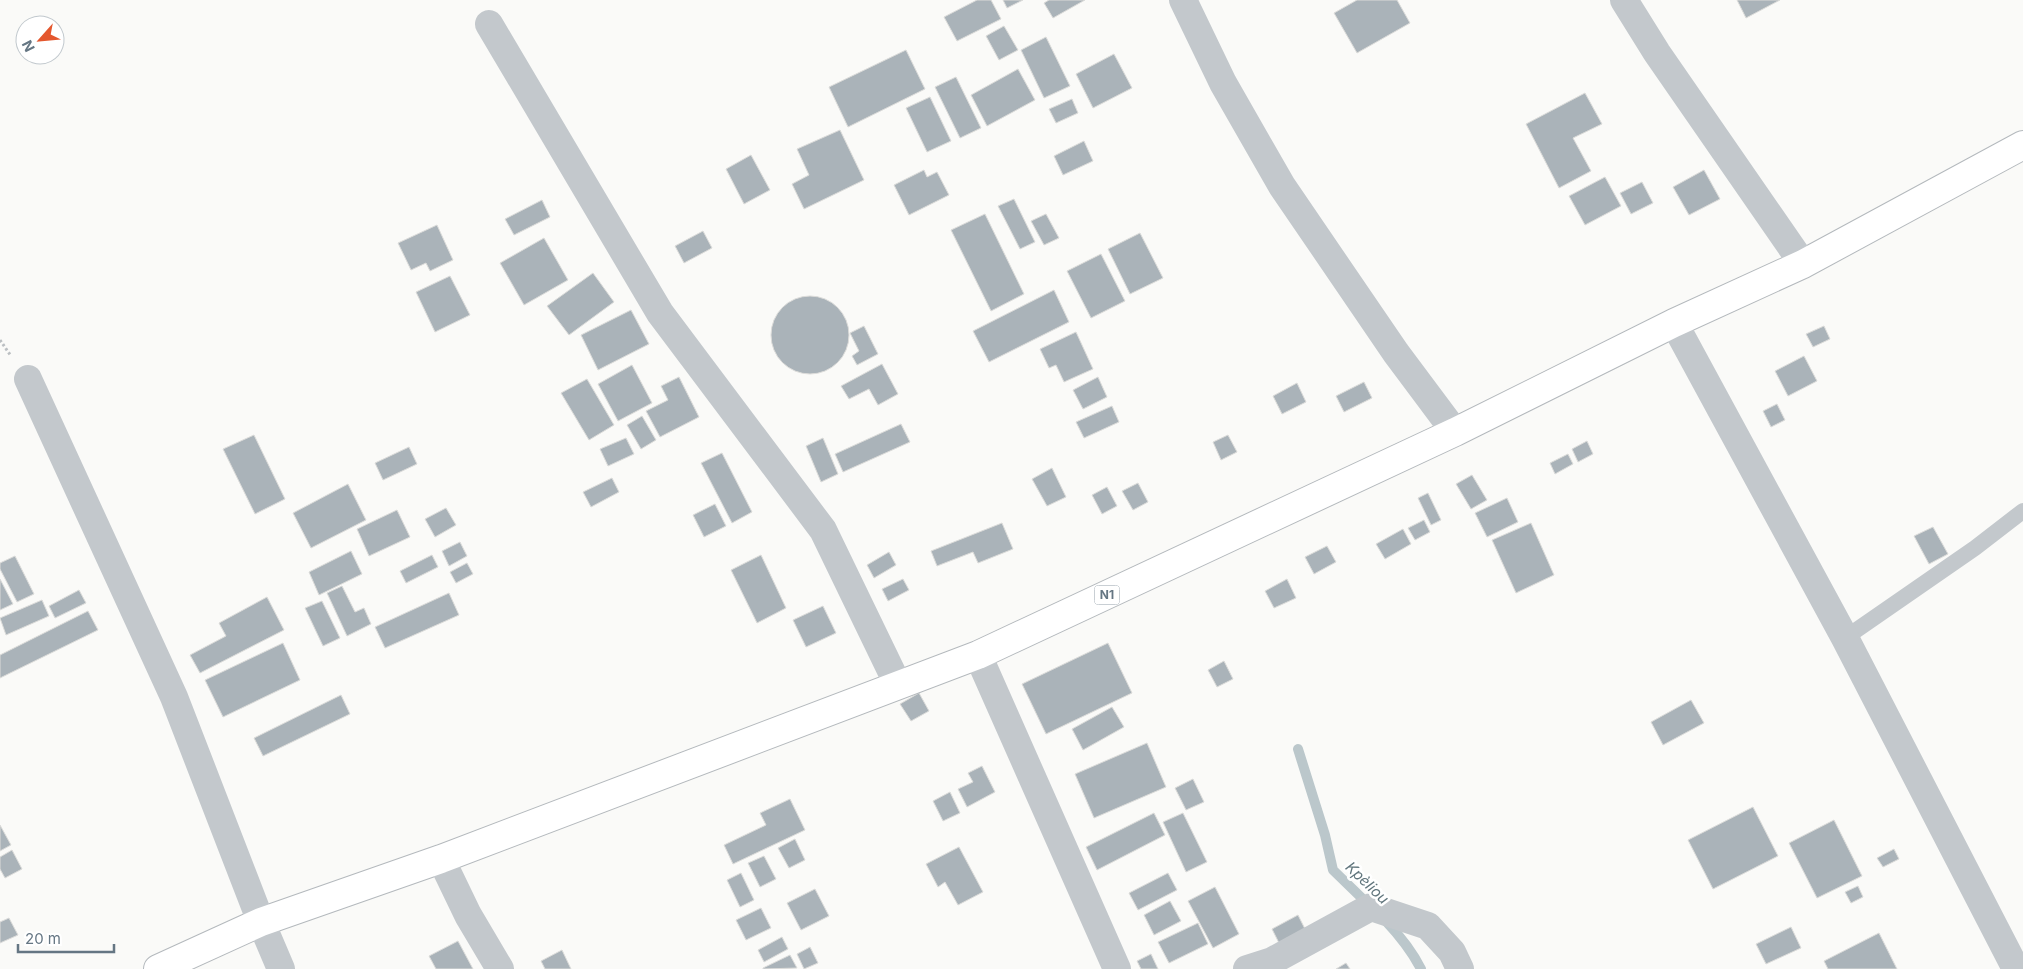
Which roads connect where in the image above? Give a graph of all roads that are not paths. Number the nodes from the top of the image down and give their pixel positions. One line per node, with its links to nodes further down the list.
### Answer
1 (1183, 0): 8 (street)
2 (1624, 0): 5 (street)
3 (489, 24): 12 (street)
4 (2023, 145): 5 (highway, N1)
5 (1804, 264): 6 (highway, N1)
6 (1674, 323): 8 (highway, N1); 10 (street)
7 (28, 379): 14 (street)
8 (1455, 432): 11 (highway, N1)
9 (2023, 511): 10 (lane)
10 (1845, 638): 21 (street)
11 (978, 655): 12 (highway, N1); 18 (street)
12 (898, 685): 13 (highway, N1)
13 (441, 859): 14 (highway, N1); 17 (street)
14 (261, 922): 15 (highway, N1); 16 (street)
15 (158, 969)
16 (281, 969)
17 (500, 969)
18 (1117, 969)
19 (1248, 969): 20 (street)
20 (1460, 969)
21 (2016, 969)

